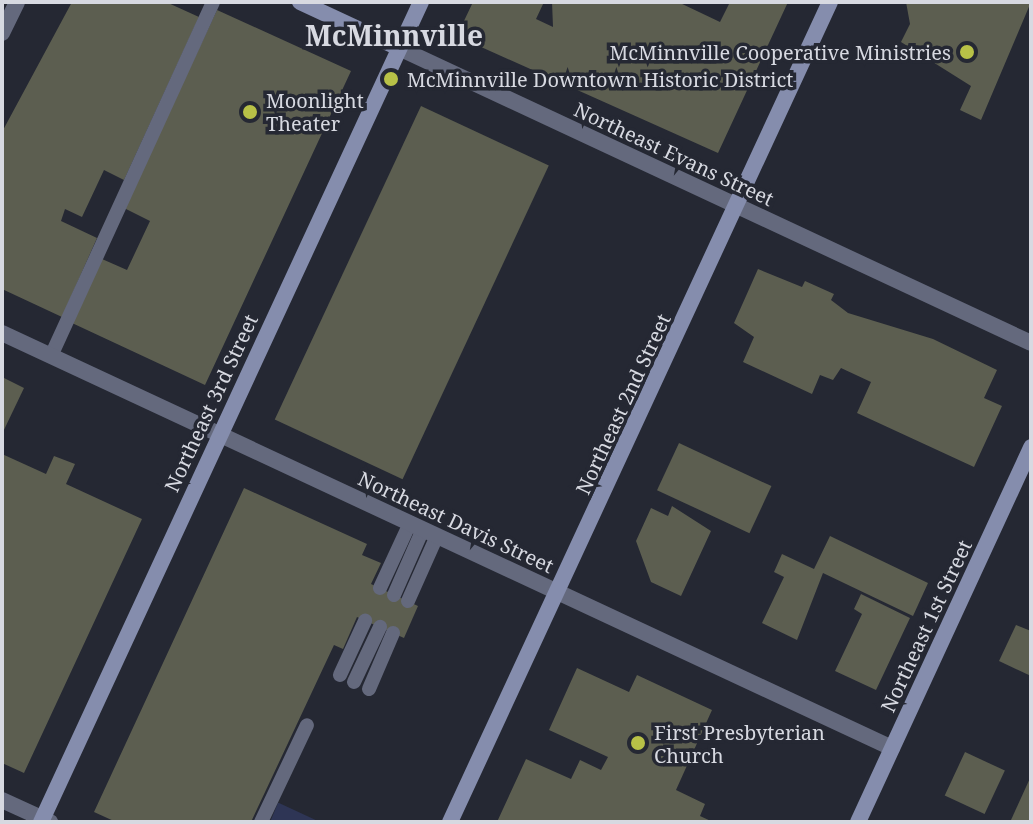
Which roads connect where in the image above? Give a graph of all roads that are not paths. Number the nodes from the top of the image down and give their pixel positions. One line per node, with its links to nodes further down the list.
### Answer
1 (17, 2): 6 (street)
2 (213, 2): 11 (lane)
3 (300, 2): 7 (street, Northeast Evans Street)
4 (421, 2): 7 (street, Northeast 3rd Street)
5 (830, 2): 8 (street, Northeast 2nd Street)
6 (2, 33)
7 (399, 48): 8 (street, Northeast Evans Street); 12 (street, Northeast 3rd Street)
8 (738, 206): 10 (street, Northeast Evans Street); 15 (street, Northeast 2nd Street)
9 (2, 333): 11 (street, Northeast Davis Street)
10 (1031, 343)
11 (51, 356): 12 (street, Northeast Davis Street)
12 (218, 434): 14 (street, Northeast Davis Street); 21 (street, Northeast 3rd Street)
13 (1031, 447): 19 (street, Northeast 1st Street)
14 (423, 529): 14 (lane); 15 (street, Northeast Davis Street)
15 (557, 592): 19 (street, Northeast Davis Street); 23 (street, Northeast 2nd Street)
16 (347, 679): 17 (lane)
17 (369, 689)
18 (307, 725): 22 (lane)
19 (892, 748): 24 (street, Northeast 1st Street)
20 (2, 800): 21 (street)
21 (45, 821)
22 (261, 822)
23 (450, 822)
24 (858, 822)

